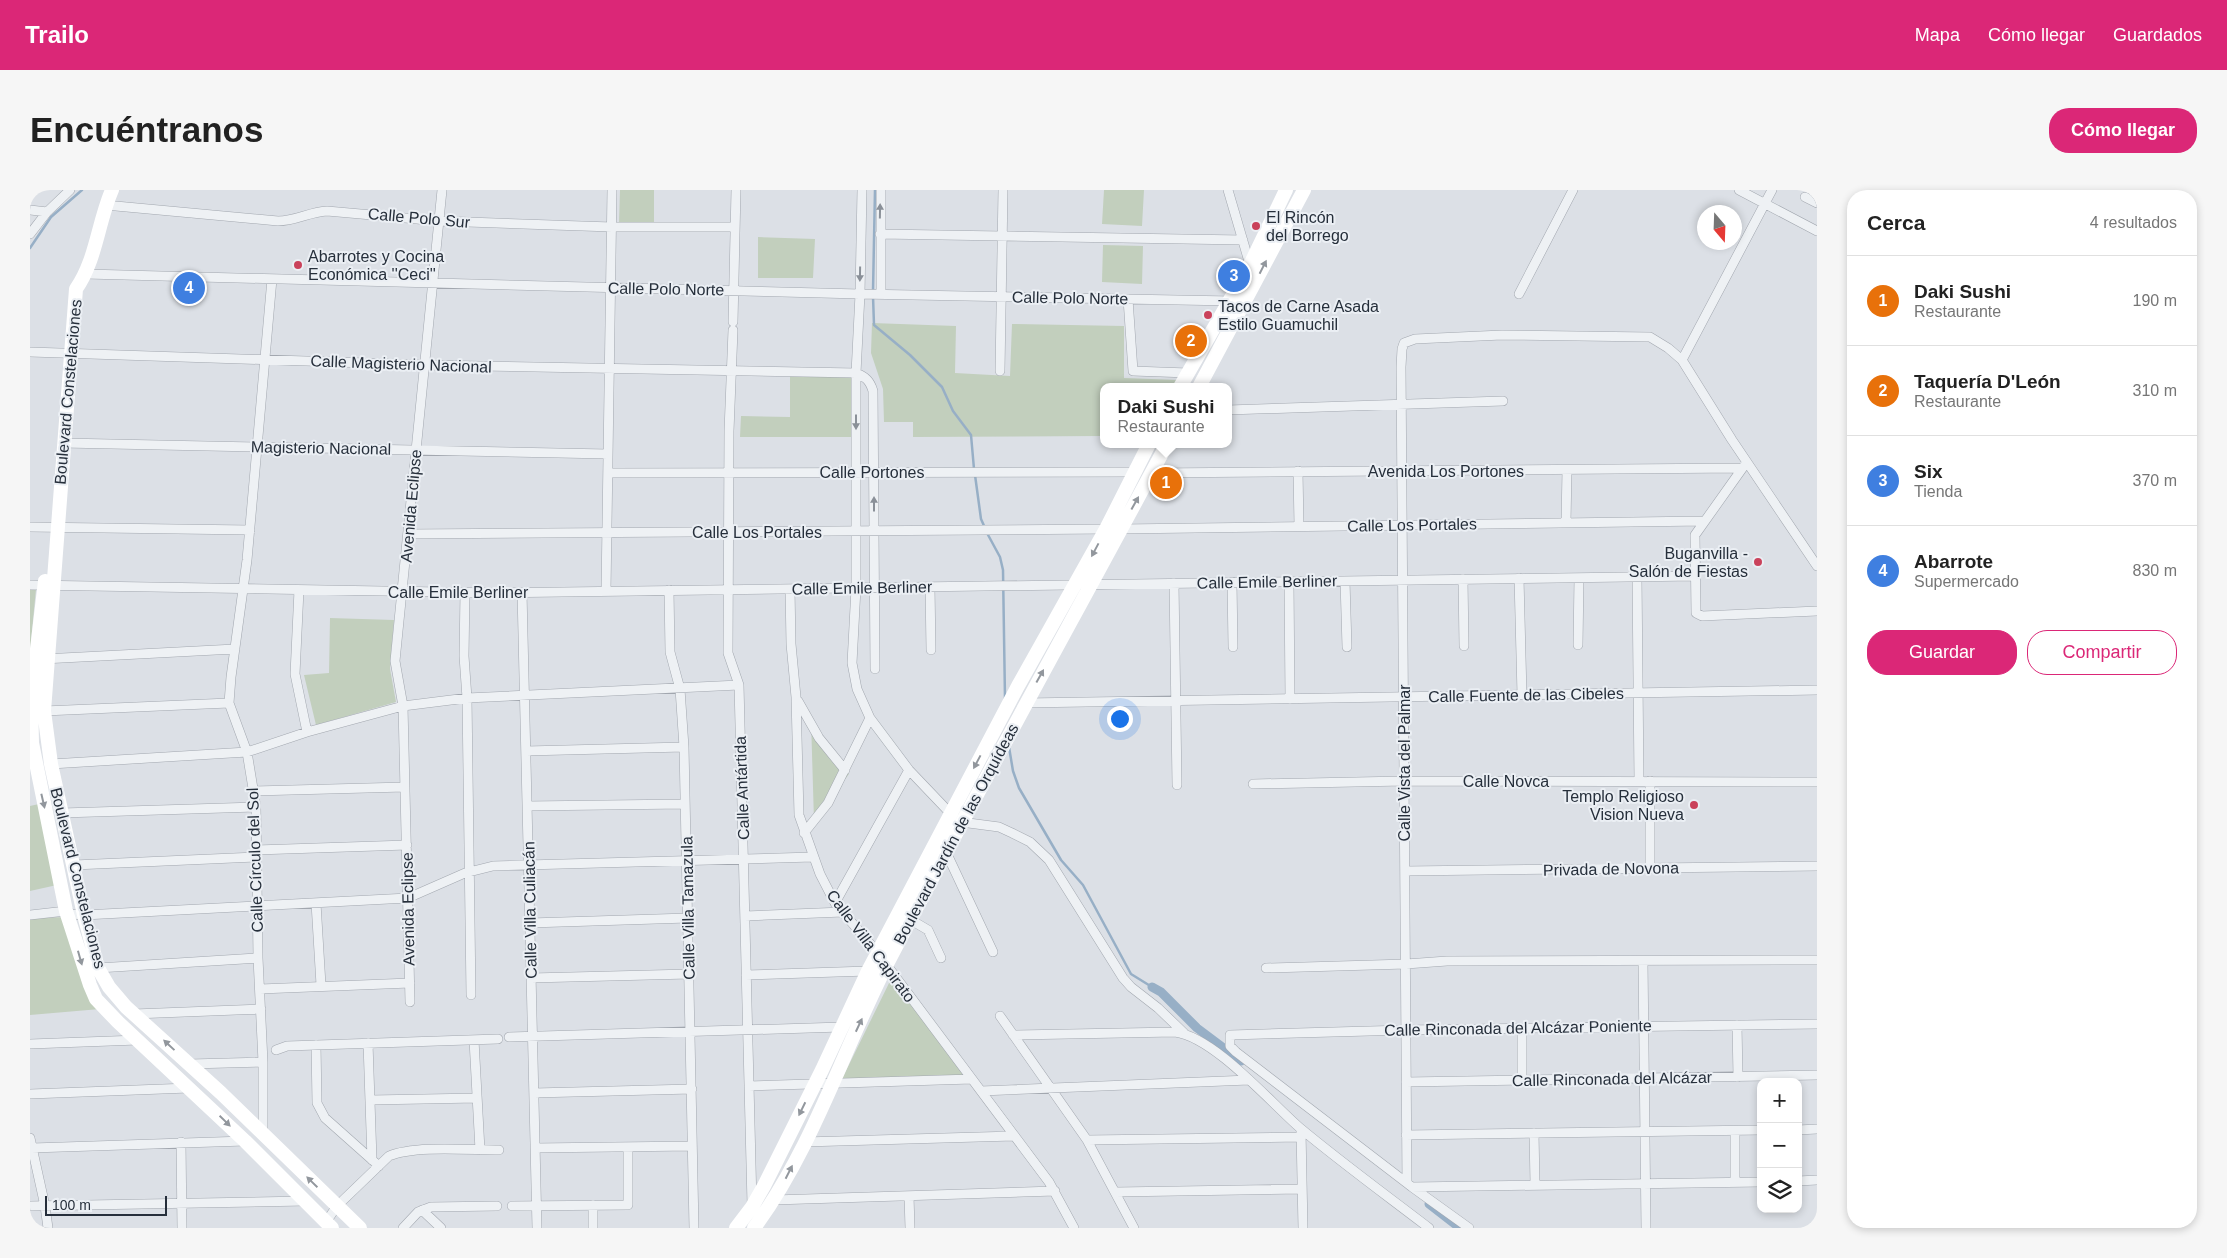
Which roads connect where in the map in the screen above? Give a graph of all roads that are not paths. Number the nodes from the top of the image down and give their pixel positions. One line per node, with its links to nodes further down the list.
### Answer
1 (70, 190): 20 (street)
2 (112, 190): 18 (street, Boulevard Constelaciones)
3 (442, 190): 21 (street, Avenida Eclipse)
4 (612, 190): 22 (street)
5 (736, 190): 23 (street, Calle Antártida)
6 (862, 190): 35 (street, one-way to 35)
7 (881, 190): 26 (street, one-way to 7)
8 (1003, 190): 27 (street)
9 (1228, 190): 28 (street)
10 (1286, 190): 29 (street)
11 (1304, 190): 41 (street, one-way to 11)
12 (1573, 190): 37 (street)
13 (1739, 190): 16 (street)
14 (1772, 190): 16 (street)
15 (1805, 197): 17 (street)
16 (1765, 202): 24 (street); 45 (street)
17 (1817, 203)
18 (105, 205): 21 (street, Calle Polo Sur); 30 (street, Boulevard Constelaciones)
19 (30, 210): 20 (street)
20 (47, 212): 25 (street)
21 (439, 221): 22 (street, Calle Polo Sur); 32 (street, Avenida Eclipse)
22 (612, 227): 23 (street, Calle Polo Sur); 33 (street)
23 (735, 227): 34 (street, Calle Antártida)
24 (1817, 231)
25 (30, 234)
26 (880, 234): 27 (street); 36 (street)
27 (1003, 236): 28 (street); 38 (street)
28 (1242, 240): 29 (street)
29 (1250, 265): 40 (street)
30 (86, 274): 31 (street, Calle Polo Norte); 43 (street, Boulevard Constelaciones)
31 (272, 279): 32 (street, Calle Polo Norte); 44 (street, Calle Círculo del Sol)
32 (433, 283): 33 (street, Calle Polo Norte); 46 (street, Avenida Eclipse)
33 (610, 287): 34 (street, Calle Polo Norte); 47 (street)
34 (734, 291): 35 (street, Calle Polo Norte); 49 (street, Calle Antártida)
35 (860, 294): 36 (street, Calle Polo Norte); 51 (street)
36 (880, 294): 38 (street, Calle Polo Norte)
37 (1519, 294)
38 (1002, 297): 39 (street, Calle Polo Norte); 48 (street)
39 (1128, 299): 40 (street, Calle Polo Norte); 50 (street)
40 (1228, 301): 41 (street, Calle Polo Norte); 50 (street)
41 (1245, 302): 53 (street)
42 (30, 352): 43 (street, Calle Magisterio Nacional)
43 (70, 353): 44 (street, Calle Magisterio Nacional); 57 (street, Boulevard Constelaciones)
44 (265, 359): 46 (street, Calle Magisterio Nacional); 58 (street, Calle Círculo del Sol)
45 (1682, 360): 55 (street, Calle Vista del Palmar); 63 (street)
46 (424, 365): 47 (street, Calle Magisterio Nacional); 61 (street, Avenida Eclipse)
47 (610, 369): 49 (street, Calle Magisterio Nacional); 62 (street)
48 (1000, 371)
49 (731, 372): 51 (street); 67 (street, Calle Antártida)
50 (1188, 372): 52 (street)
51 (856, 373): 68 (street, one-way to 68); 69 (street)
52 (1182, 383)
53 (1201, 383)
54 (1503, 401): 55 (street)
55 (1402, 404): 56 (street); 66 (street, Calle Vista del Palmar)
56 (1232, 410)
57 (64, 443): 58 (street, Magisterio Nacional); 78 (street, Boulevard Constelaciones)
58 (257, 447): 61 (street, Magisterio Nacional); 81 (street, Calle Círculo del Sol)
59 (1147, 448): 70 (street, Boulevard Jardín de las Orquídeas)
60 (1165, 448): 72 (street, Boulevard Jardín de las Orquídeas)
61 (416, 450): 62 (street, Magisterio Nacional); 86 (street, Avenida Eclipse)
62 (608, 454): 71 (street)
63 (1744, 466): 64 (street, Avenida Los Portones); 73 (street); 87 (street)
64 (1567, 470): 66 (street, Avenida Los Portones); 74 (street)
65 (1298, 471): 66 (street, Avenida Los Portones); 72 (street, Avenida Los Portones); 76 (street)
66 (1402, 471): 75 (street, Calle Vista del Palmar)
67 (729, 472): 68 (street, Calle Portones); 71 (street, Calle Portones); 84 (street, Calle Antártida)
68 (856, 472): 69 (street, Calle Portones); 82 (street)
69 (874, 472): 70 (street, Calle Portones); 83 (street, one-way to 69)
70 (1135, 472): 79 (street, Boulevard Jardín de las Orquídeas)
71 (608, 473): 85 (street)
72 (1152, 473): 80 (street, Boulevard Jardín de las Orquídeas, one-way to 72)
73 (1704, 521): 74 (street, Calle Los Portales); 88 (street)
74 (1566, 523): 75 (street, Calle Los Portales)
75 (1402, 525): 76 (street, Calle Los Portales); 93 (street, Calle Vista del Palmar)
76 (1299, 526): 80 (street, Calle Los Portales)
77 (30, 527): 78 (street)
78 (55, 527): 81 (street); 101 (street, Boulevard Constelaciones)
79 (1106, 529): 83 (street, Calle Los Portales); 100 (street, Boulevard Jardín de las Orquídeas, one-way to 100)
80 (1121, 529): 98 (street, Boulevard Jardín de las Orquídeas)
81 (250, 530): 105 (street, Calle Círculo del Sol)
82 (856, 531): 83 (street, Calle Los Portales); 84 (street, Calle Los Portales); 103 (street)
83 (874, 531): 104 (street)
84 (729, 532): 85 (street, Calle Los Portales); 109 (street, Calle Antártida)
85 (607, 533): 86 (street, Calle Los Portales); 111 (street)
86 (408, 534): 110 (street, Avenida Eclipse)
87 (1817, 566)
88 (1695, 576): 89 (street, Calle Emile Berliner); 114 (street)
89 (1637, 577): 91 (street, Calle Emile Berliner); 126 (street)
90 (1519, 578): 91 (street, Calle Emile Berliner); 92 (street, Calle Emile Berliner); 127 (street)
91 (1579, 578): 115 (street)
92 (1463, 579): 93 (street, Calle Emile Berliner); 116 (street)
93 (1403, 580): 94 (street, Calle Emile Berliner); 129 (street, Calle Vista del Palmar)
94 (1345, 581): 96 (street, Calle Emile Berliner); 118 (street)
95 (1232, 582): 96 (street, Calle Emile Berliner); 97 (street, Calle Emile Berliner); 117 (street)
96 (1289, 582): 132 (street)
97 (1174, 583): 98 (street, Calle Emile Berliner); 133 (street)
98 (1090, 584): 100 (street, Calle Emile Berliner); 135 (street, Boulevard Jardín de las Orquídeas, one-way to 98)
99 (30, 585): 101 (street, Calle Emile Berliner)
100 (1076, 585): 102 (street, Calle Emile Berliner); 162 (street, Boulevard Jardín de las Orquídeas, one-way to 162)
101 (49, 586): 105 (street, Calle Emile Berliner); 121 (street, Boulevard Constelaciones)
102 (930, 587): 104 (street, Calle Emile Berliner); 120 (street)
103 (856, 588): 104 (street, Calle Emile Berliner); 106 (street, Calle Emile Berliner); 138 (street)
104 (874, 588): 122 (street)
105 (243, 589): 107 (street, Calle Emile Berliner); 119 (street, Calle Círculo del Sol)
106 (790, 589): 109 (street, Calle Emile Berliner); 131 (street, Calle Villa Capirato)
107 (299, 590): 110 (street, Calle Emile Berliner); 140 (street)
108 (669, 590): 109 (street, Calle Emile Berliner); 111 (street, Calle Emile Berliner); 124 (street, Calle Villa Tamazula)
109 (729, 590): 123 (street, Calle Antártida)
110 (402, 591): 112 (street, Calle Emile Berliner); 136 (street, Avenida Eclipse)
111 (606, 591): 113 (street, Calle Emile Berliner)
112 (465, 592): 113 (street, Calle Emile Berliner); 130 (street)
113 (522, 592): 128 (street, Calle Villa Culiacán)
114 (1817, 611)
115 (1578, 645)
116 (1464, 646)
117 (1233, 647)
118 (1347, 647)
119 (235, 649): 121 (street); 134 (street, Calle Círculo del Sol)
120 (931, 650)
121 (38, 660): 137 (street, Boulevard Constelaciones); 139 (street, Boulevard Constelaciones)
122 (875, 669)
123 (739, 686): 124 (street); 168 (street, Calle Antártida)
124 (680, 689): 128 (street); 143 (street, Calle Villa Tamazula)
125 (1817, 690): 126 (street, Calle Fuente de las Cibeles)
126 (1638, 694): 127 (street, Calle Fuente de las Cibeles); 151 (street)
127 (1522, 695): 129 (street, Calle Fuente de las Cibeles)
128 (524, 696): 130 (street); 144 (street, Calle Villa Culiacán)
129 (1404, 697): 132 (street, Calle Fuente de las Cibeles); 150 (street, Calle Vista del Palmar)
130 (467, 698): 136 (street); 175 (street)
131 (796, 698): 148 (street); 163 (street, Calle Villa Capirato)
132 (1290, 699): 133 (street, Calle Fuente de las Cibeles)
133 (1176, 701): 135 (street, Calle Fuente de las Cibeles); 155 (street)
134 (229, 703): 137 (street); 145 (street, Calle Círculo del Sol)
135 (1026, 703): 162 (street, Boulevard Jardín de las Orquídeas)
136 (403, 706): 140 (street); 156 (street, Avenida Eclipse)
137 (44, 711): 141 (street, Boulevard Constelaciones)
138 (870, 718): 148 (street); 149 (street)
139 (30, 721): 142 (street, Boulevard Constelaciones)
140 (307, 732): 145 (street)
141 (47, 740): 142 (street); 146 (street, Boulevard Constelaciones)
142 (32, 743): 147 (street, Boulevard Constelaciones)
143 (684, 747): 144 (street); 158 (street, Calle Villa Tamazula)
144 (526, 751): 159 (street, Calle Villa Culiacán)
145 (247, 752): 146 (street); 157 (street, Calle Círculo del Sol)
146 (51, 764): 161 (street, Boulevard Constelaciones)
147 (33, 765): 181 (street, Boulevard Constelaciones, one-way to 181)
148 (845, 770): 163 (street)
149 (909, 770): 162 (street); 178 (street)
150 (1404, 781): 151 (street, Calle Novca); 154 (street, Calle Novca); 174 (street, Calle Vista del Palmar)
151 (1639, 781): 152 (street, Calle Novca)
152 (1650, 781): 153 (street, Calle Novca); 173 (street)
153 (1817, 782)
154 (1253, 784)
155 (1178, 785)
156 (405, 787): 157 (street); 164 (street, Avenida Eclipse)
157 (254, 791): 160 (street, Calle Círculo del Sol)
158 (685, 804): 159 (street); 169 (street, Calle Villa Tamazula)
159 (527, 806): 171 (street, Calle Villa Culiacán)
160 (256, 807): 161 (street); 166 (street, Calle Círculo del Sol)
161 (62, 813): 170 (street, Boulevard Constelaciones)
162 (956, 818): 165 (street, Boulevard Jardín de las Orquídeas); 187 (street, Boulevard Jardín de las Orquídeas); 217 (street)
163 (804, 833): 167 (street, Calle Villa Capirato)
164 (407, 844): 166 (street); 176 (street, Avenida Eclipse)
165 (946, 852): 185 (street, Boulevard Jardín de las Orquídeas); 188 (street)
166 (256, 853): 170 (street); 179 (street, Calle Círculo del Sol)
167 (813, 857): 168 (street); 178 (street, Calle Villa Capirato)
168 (744, 859): 169 (street); 183 (street, Calle Antártida)
169 (687, 861): 171 (street); 184 (street, Calle Villa Tamazula)
170 (74, 865): 181 (street, Boulevard Constelaciones)
171 (528, 865): 175 (street); 186 (street, Calle Villa Culiacán)
172 (1817, 866): 173 (street, Privada de Novona)
173 (1650, 869): 174 (street, Privada de Novona)
174 (1405, 871): 193 (street, Calle Vista del Palmar)
175 (470, 872): 176 (street); 204 (street)
176 (408, 898): 177 (street); 201 (street, Avenida Eclipse)
177 (316, 903): 179 (street); 202 (street)
178 (835, 903): 180 (street, Calle Villa Capirato)
179 (257, 906): 181 (street); 189 (street, Calle Círculo del Sol)
180 (843, 912): 183 (street); 187 (street, Calle Villa Capirato)
181 (76, 914): 182 (street); 195 (street, Boulevard Constelaciones); 222 (street, Boulevard Constelaciones, one-way to 222)
182 (30, 915)
183 (745, 916): 199 (street, Calle Antártida)
184 (688, 918): 186 (street); 198 (street, Calle Villa Tamazula)
185 (910, 920): 190 (street); 194 (street, Boulevard Jardín de las Orquídeas)
186 (530, 923): 200 (street, Calle Villa Culiacán)
187 (877, 952): 194 (street, Calle Villa Capirato); 197 (street, Boulevard Jardín de las Orquídeas)
188 (993, 952)
189 (258, 958): 195 (street); 203 (street, Calle Círculo del Sol)
190 (941, 958)
191 (1817, 960): 192 (street)
192 (1643, 961): 193 (street); 211 (street)
193 (1406, 964): 196 (street); 216 (street, Calle Vista del Palmar)
194 (887, 966): 233 (street, Calle Villa Capirato); 237 (street, Boulevard Jardín de las Orquídeas, one-way to 194)
195 (98, 968): 207 (street, Boulevard Constelaciones)
196 (1266, 968)
197 (868, 971): 199 (street); 212 (street, Boulevard Jardín de las Orquídeas)
198 (689, 974): 200 (street); 215 (street, Calle Villa Tamazula)
199 (746, 975): 214 (street, Calle Antártida)
200 (531, 978): 220 (street, Calle Villa Culiacán)
201 (410, 983): 202 (street); 205 (street, Avenida Eclipse)
202 (321, 985): 203 (street)
203 (260, 989): 206 (street, Calle Círculo del Sol)
204 (471, 995)
205 (410, 1002)
206 (262, 1010): 207 (street); 228 (street, Calle Círculo del Sol)
207 (134, 1014): 229 (street, Boulevard Constelaciones, one-way to 207)
208 (1000, 1016): 218 (street)
209 (1817, 1024): 210 (street, Calle Rinconada del Alcázar Poniente)
210 (1737, 1025): 211 (street, Calle Rinconada del Alcázar Poniente); 231 (street)
211 (1643, 1026): 213 (street, Calle Rinconada del Alcázar Poniente); 232 (street)
212 (842, 1027): 214 (street); 238 (street, Boulevard Jardín de las Orquídeas)
213 (1522, 1028): 216 (street, Calle Rinconada del Alcázar Poniente); 235 (street)
214 (748, 1029): 215 (street); 239 (street, Calle Antártida)
215 (691, 1030): 220 (street); 242 (street, Calle Villa Tamazula)
216 (1406, 1030): 236 (street, Calle Vista del Palmar); 278 (street, Calle Rinconada del Alcázar Poniente)
217 (1184, 1033): 218 (street); 234 (street)
218 (1013, 1035): 240 (street)
219 (509, 1037): 220 (street)
220 (533, 1037): 245 (street, Calle Villa Culiacán)
221 (498, 1039): 223 (street)
222 (138, 1040): 225 (street); 241 (street, Boulevard Constelaciones)
223 (474, 1040): 224 (street); 247 (street)
224 (368, 1043): 226 (street); 248 (street)
225 (30, 1044)
226 (316, 1045): 227 (street); 271 (street)
227 (276, 1050)
228 (264, 1062): 229 (street); 257 (street, Calle Círculo del Sol)
229 (190, 1064): 244 (street, Boulevard Constelaciones)
230 (1817, 1076): 231 (street, Calle Rinconada del Alcázar)
231 (1738, 1077): 232 (street, Calle Rinconada del Alcázar)
232 (1645, 1078): 235 (street, Calle Rinconada del Alcázar); 255 (street)
233 (972, 1079): 237 (street); 243 (street, Calle Villa Capirato)
234 (1248, 1080): 240 (street); 254 (street)
235 (1522, 1080): 236 (street, Calle Rinconada del Alcázar)
236 (1406, 1082): 258 (street, Calle Vista del Palmar)
237 (832, 1083): 238 (street); 264 (street, Boulevard Jardín de las Orquídeas)
238 (814, 1084): 239 (street); 292 (street, Boulevard Jardín de las Orquídeas, one-way to 292)
239 (748, 1086): 292 (street, Calle Antártida)
240 (1049, 1087): 243 (street); 262 (street)
241 (189, 1088): 246 (street); 249 (street, Boulevard Constelaciones)
242 (692, 1089): 245 (street); 265 (street, Calle Villa Tamazula)
243 (981, 1091): 259 (street, Calle Villa Capirato)
244 (221, 1092): 249 (street); 257 (street, Boulevard Constelaciones)
245 (534, 1092): 268 (street, Calle Villa Culiacán)
246 (30, 1094)
247 (477, 1098): 248 (street); 269 (street)
248 (371, 1100): 271 (street)
249 (208, 1105): 261 (street, Boulevard Constelaciones, one-way to 261)
250 (1817, 1129): 252 (street)
251 (1757, 1130): 253 (street)
252 (1802, 1130)
253 (1735, 1131): 255 (street); 274 (street)
254 (1300, 1132): 262 (street); 279 (street); 309 (street)
255 (1645, 1132): 256 (street); 276 (street)
256 (1534, 1133): 258 (street); 277 (street)
257 (263, 1135): 294 (street, Boulevard Constelaciones, one-way to 257)
258 (1406, 1135): 278 (street, Calle Vista del Palmar)
259 (1014, 1136): 264 (street); 280 (street, Calle Villa Capirato)
260 (30, 1138): 267 (street)
261 (245, 1140): 263 (street); 284 (street, Boulevard Constelaciones)
262 (1087, 1140): 281 (street)
263 (181, 1142): 267 (street); 285 (street)
264 (804, 1142): 283 (street, Boulevard Jardín de las Orquídeas, one-way to 264)
265 (692, 1146): 266 (street); 302 (street, Calle Villa Tamazula)
266 (628, 1147): 268 (street); 286 (street)
267 (32, 1148): 288 (street)
268 (535, 1148): 291 (street, Calle Villa Culiacán)
269 (480, 1150): 270 (street); 271 (street)
270 (499, 1150)
271 (375, 1163): 294 (street)
272 (1817, 1180): 273 (street)
273 (1802, 1181)
274 (1735, 1182): 275 (street); 276 (street)
275 (1757, 1182)
276 (1646, 1183): 277 (street); 311 (street)
277 (1535, 1184): 278 (street)
278 (1409, 1185): 310 (street)
279 (1301, 1189): 281 (street); 308 (street)
280 (1054, 1191): 282 (street); 306 (street, Calle Villa Capirato)
281 (1116, 1192): 307 (street)
282 (909, 1196): 283 (street); 305 (street)
283 (774, 1200): 304 (street, Boulevard Jardín de las Orquídeas)
284 (305, 1201): 285 (street); 294 (street, Boulevard Constelaciones)
285 (182, 1203): 288 (street); 296 (street)
286 (593, 1205): 291 (street); 301 (street)
287 (30, 1206): 288 (street)
288 (45, 1206): 295 (street)
289 (497, 1206): 293 (street)
290 (512, 1206): 291 (street)
291 (537, 1206): 300 (street, Calle Villa Culiacán)
292 (752, 1207): 303 (street, Boulevard Jardín de las Orquídeas)
293 (422, 1210): 298 (street); 299 (street)
294 (332, 1216): 297 (street, Boulevard Constelaciones)
295 (48, 1228)
296 (182, 1228)
297 (360, 1228)
298 (403, 1228)
299 (441, 1228)
300 (537, 1228)
301 (593, 1228)
302 (694, 1228)
303 (736, 1228)
304 (754, 1228)
305 (910, 1228)
306 (1074, 1228)
307 (1134, 1228)
308 (1303, 1228)
309 (1429, 1228)
310 (1469, 1228)
311 (1646, 1228)

